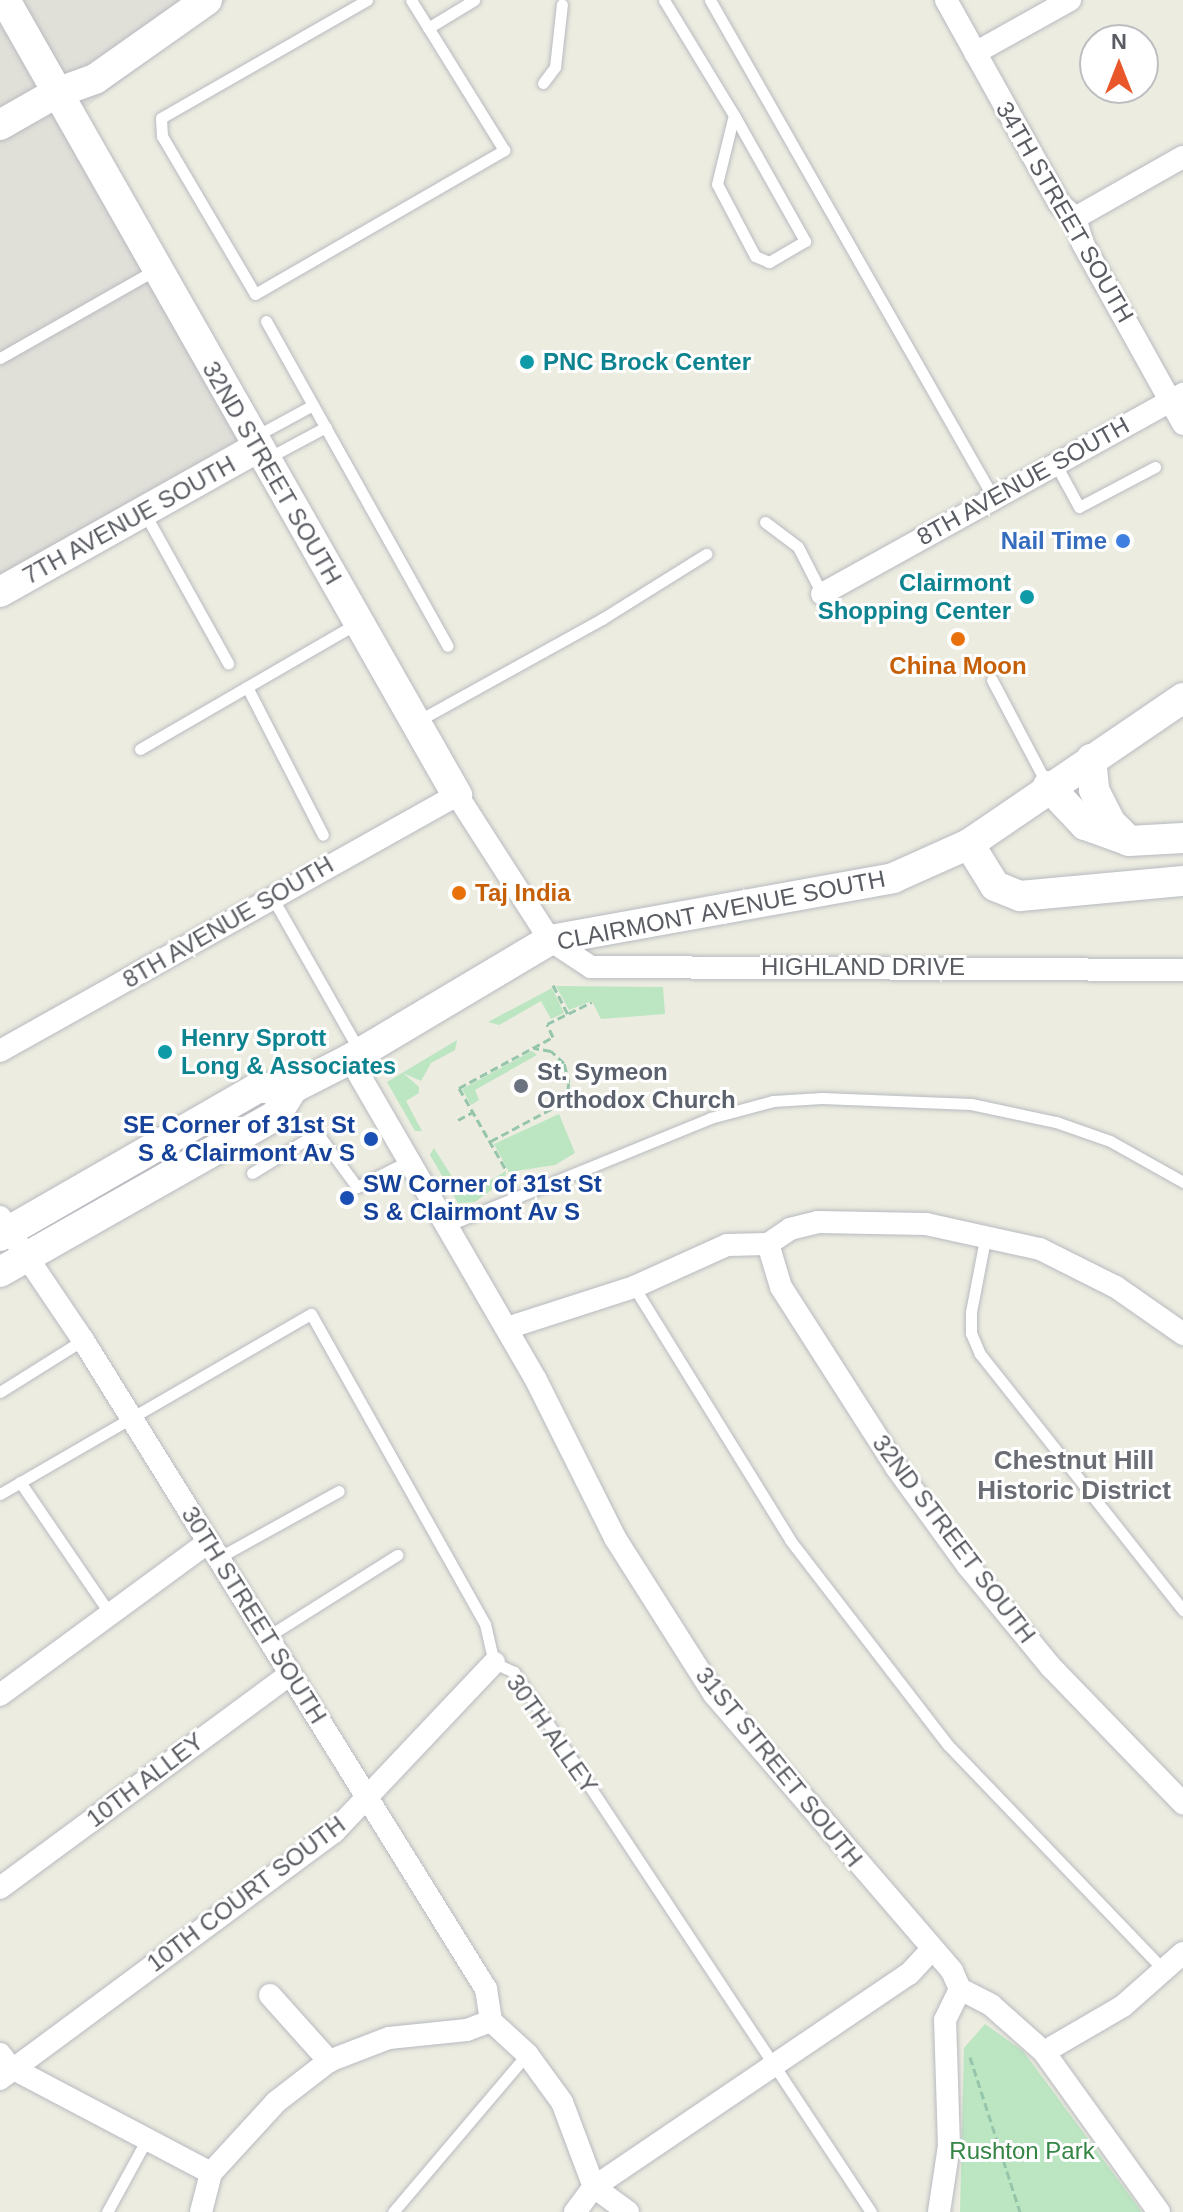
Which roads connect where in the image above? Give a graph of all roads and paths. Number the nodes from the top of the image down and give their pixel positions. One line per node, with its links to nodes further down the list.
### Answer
1 (5, 0): 14 (street, 32ND STREET SOUTH)
2 (367, 0): 11 (lane)
3 (411, 0): 11 (lane)
4 (474, 0): 11 (lane)
5 (664, 0): 15 (lane)
6 (710, 0): 29 (lane)
7 (946, 0): 12 (street, 34TH STREET SOUTH)
8 (1070, 0): 12 (street)
9 (562, 4): 13 (lane)
10 (190, 5): 14 (street)
11 (428, 28)
12 (975, 53): 18 (street, 34TH STREET SOUTH)
13 (543, 83)
14 (56, 93): 16 (street); 19 (street, 32ND STREET SOUTH)
15 (734, 115): 15 (lane)
16 (0, 125)
17 (1183, 157): 18 (street)
18 (1075, 218): 22 (street, 34TH STREET SOUTH)
19 (155, 270): 21 (lane); 26 (street, 32ND STREET SOUTH)
20 (266, 321): 23 (lane)
21 (0, 358)
22 (1177, 397): 24 (street, 34TH STREET SOUTH); 27 (street, 8TH AVENUE SOUTH)
23 (313, 405): 25 (lane); 26 (lane)
24 (1183, 424)
25 (326, 427): 26 (lane); 36 (lane)
26 (259, 448): 30 (street, 7TH AVENUE SOUTH); 35 (street, 32ND STREET SOUTH)
27 (1055, 463): 28 (lane); 29 (street, 8TH AVENUE SOUTH)
28 (1155, 467)
29 (993, 497): 34 (street, 8TH AVENUE SOUTH)
30 (145, 513): 33 (street, 7TH AVENUE SOUTH); 37 (lane)
31 (765, 522): 34 (lane)
32 (706, 554): 41 (lane)
33 (0, 592)
34 (822, 594)
35 (357, 623): 39 (lane); 41 (street, 32ND STREET SOUTH)
36 (448, 646)
37 (228, 663)
38 (992, 680): 44 (lane)
39 (247, 687): 42 (lane); 46 (lane)
40 (1183, 698): 43 (street, CLAIRMONT AVENUE SOUTH)
41 (415, 722): 45 (street, 32ND STREET SOUTH)
42 (140, 749)
43 (1091, 759): 44 (street, CLAIRMONT AVENUE SOUTH); 48 (street)
44 (1048, 786): 48 (street); 49 (street, CLAIRMONT AVENUE SOUTH)
45 (457, 795): 51 (street, 8TH AVENUE SOUTH); 52 (street, 32ND STREET SOUTH)
46 (323, 835)
47 (1183, 838): 48 (street)
48 (1129, 841)
49 (969, 844): 50 (street); 52 (street, CLAIRMONT AVENUE SOUTH)
50 (1183, 881)
51 (272, 896): 58 (street, 8TH AVENUE SOUTH); 59 (lane)
52 (550, 940): 53 (street, HIGHLAND DRIVE); 59 (street, CLAIRMONT AVENUE SOUTH)
53 (1183, 970)
54 (553, 985): 56 (path)
55 (592, 1002): 56 (path)
56 (568, 1014): 57 (path)
57 (534, 1048): 61 (path); 63 (path)
58 (0, 1051)
59 (355, 1056): 60 (street, CLAIRMONT AVENUE SOUTH); 64 (street, 31ST STREET SOUTH)
60 (293, 1088): 69 (street, CLAIRMONT AVENUE SOUTH); 72 (street, CLAIRMONT AVENUE SOUTH)
61 (473, 1112): 62 (path); 63 (path)
62 (458, 1120)
63 (490, 1141): 65 (path)
64 (409, 1161): 66 (lane); 68 (street, 31ST STREET SOUTH)
65 (505, 1168)
66 (252, 1173)
67 (1183, 1182): 68 (lane)
68 (445, 1226): 75 (street, 31ST STREET SOUTH)
69 (4, 1227): 72 (street, 30TH STREET SOUTH)
70 (986, 1233): 71 (street); 76 (street); 85 (lane)
71 (768, 1244): 74 (street); 92 (street, 32ND STREET SOUTH)
72 (28, 1256): 73 (street, CLAIRMONT AVENUE SOUTH); 77 (street, 30TH STREET SOUTH)
73 (0, 1272)
74 (634, 1287): 75 (street); 96 (lane)
75 (507, 1328): 94 (street, 31ST STREET SOUTH)
76 (1183, 1334)
77 (83, 1340): 78 (lane); 79 (street, 30TH STREET SOUTH)
78 (0, 1392)
79 (131, 1418): 80 (lane); 83 (street, 30TH STREET SOUTH); 88 (lane, 30TH ALLEY)
80 (20, 1482): 82 (lane); 86 (lane)
81 (339, 1491): 83 (lane)
82 (0, 1494)
83 (213, 1550): 86 (street); 87 (street, 30TH STREET SOUTH)
84 (397, 1555): 87 (lane)
85 (1183, 1610)
86 (110, 1614): 90 (street)
87 (267, 1637): 89 (street, 30TH STREET SOUTH)
88 (494, 1663): 91 (street, 10TH COURT SOUTH); 104 (lane, 30TH ALLEY)
89 (290, 1674): 91 (street, 30TH STREET SOUTH); 93 (street, 10TH ALLEY)
90 (0, 1695)
91 (368, 1799): 99 (street, 30TH STREET SOUTH); 105 (street, 10TH COURT SOUTH)
92 (1183, 1803)
93 (0, 1888)
94 (931, 1950): 97 (street, 31ST STREET SOUTH); 104 (street)
95 (1183, 1953): 96 (street)
96 (1164, 1970): 100 (street)
97 (960, 1989): 100 (street, 31ST STREET SOUTH); 115 (street)
98 (270, 1995): 103 (street)
99 (491, 2021): 101 (street); 103 (street)
100 (1044, 2052): 117 (street, 31ST STREET SOUTH)
101 (527, 2054): 108 (street); 111 (lane)
102 (970, 2057): 116 (path)
103 (329, 2061): 107 (street)
104 (773, 2061): 108 (street); 114 (lane, 30TH ALLEY)
105 (3, 2067): 106 (street)
106 (147, 2139): 107 (street); 109 (lane)
107 (211, 2173): 110 (street)
108 (594, 2187): 112 (street); 113 (street)
109 (107, 2212)
110 (201, 2212)
111 (393, 2212)
112 (575, 2212)
113 (628, 2212)
114 (871, 2212)
115 (939, 2212)
116 (1020, 2212)
117 (1159, 2212)

